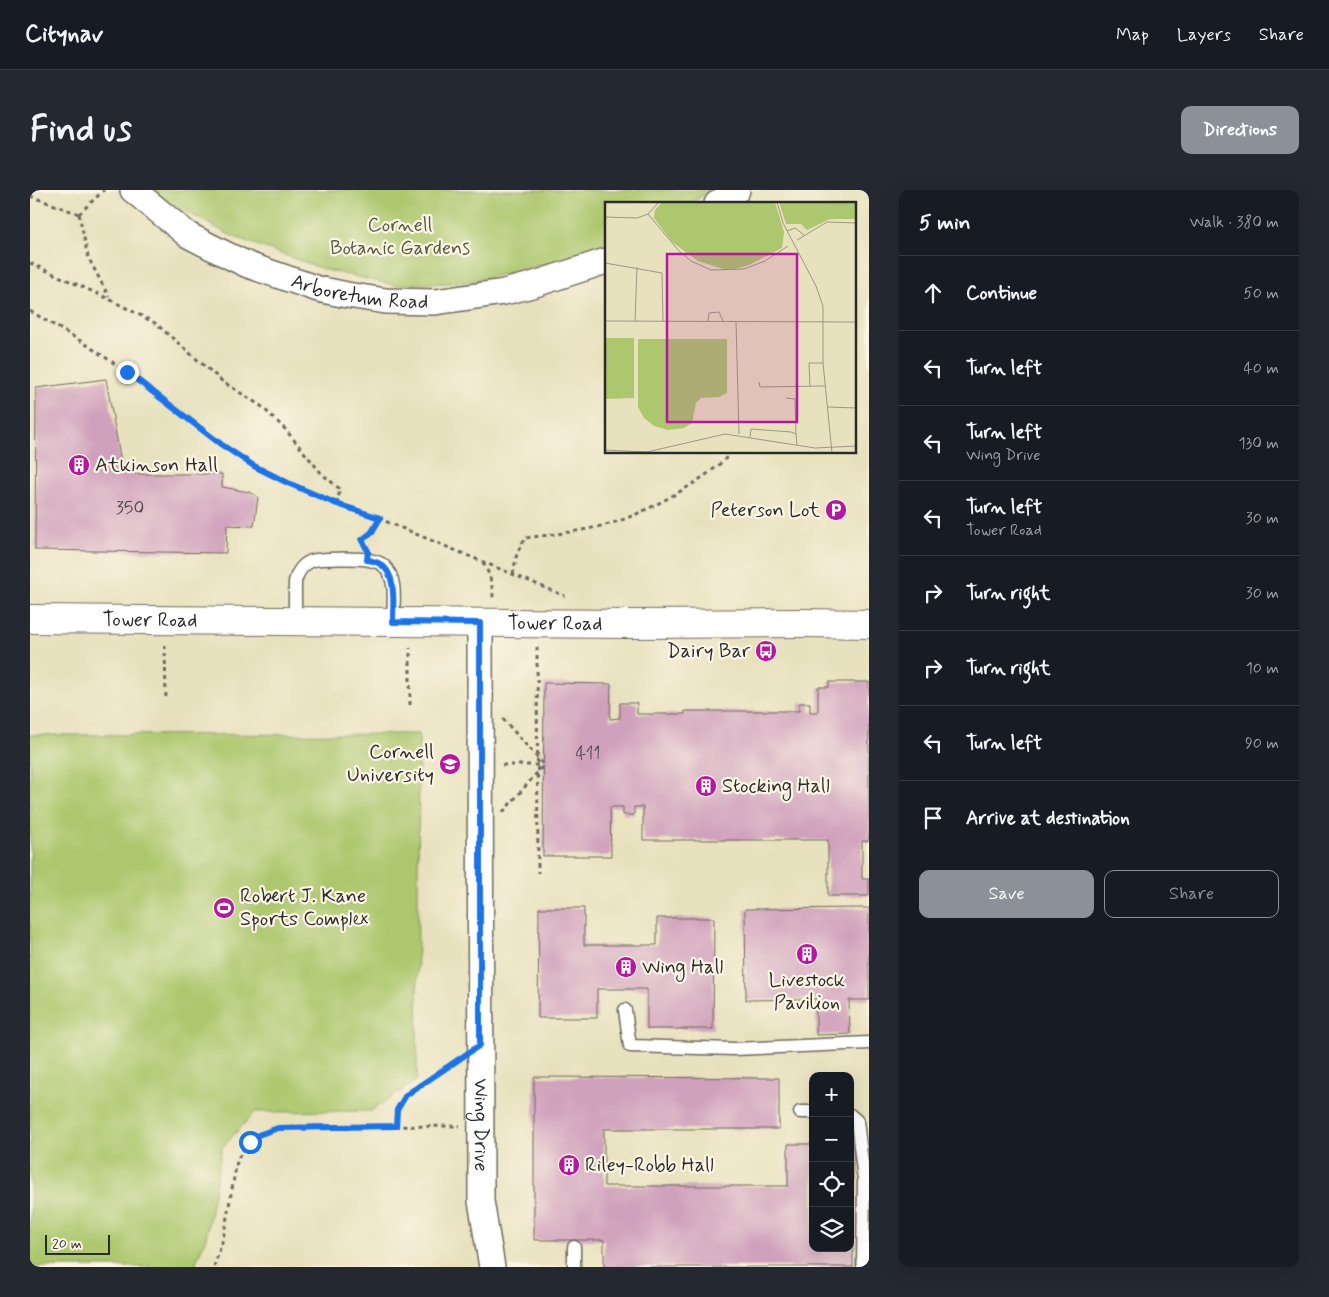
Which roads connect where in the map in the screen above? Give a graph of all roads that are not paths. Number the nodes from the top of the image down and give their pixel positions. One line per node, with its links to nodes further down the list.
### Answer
1 (133, 190): 4 (street, Arboretum Road)
2 (737, 190): 3 (street)
3 (720, 202)
4 (605, 261)
5 (486, 612): 8 (street, Tower Road); 9 (street, Tower Road); 14 (street, Wing Drive)
6 (30, 618): 7 (street, Tower Road)
7 (295, 621): 8 (street, Tower Road); 8 (lane)
8 (393, 622)
9 (869, 624)
10 (625, 1010): 11 (lane)
11 (869, 1042)
12 (853, 1117): 16 (lane)
13 (574, 1247): 15 (lane)
14 (492, 1267)
15 (574, 1267)
16 (863, 1267)

